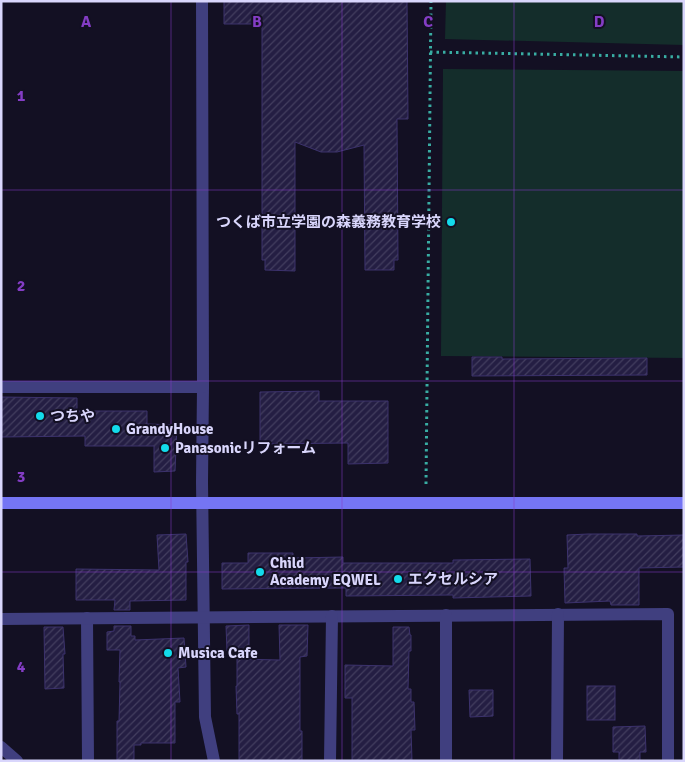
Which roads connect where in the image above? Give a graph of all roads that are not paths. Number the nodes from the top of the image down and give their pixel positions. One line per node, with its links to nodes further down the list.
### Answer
1 (202, 1): 3 (street)
2 (1, 387): 3 (street)
3 (203, 387): 5 (street)
4 (1, 503): 5 (street)
5 (202, 503): 6 (street); 10 (street)
6 (684, 503)
7 (558, 614): 8 (street); 19 (street); 20 (street)
8 (446, 615): 9 (street); 18 (street)
9 (332, 616): 10 (street); 17 (street)
10 (204, 617): 11 (street); 16 (street)
11 (87, 618): 12 (street); 15 (street)
12 (1, 619)
13 (1, 747): 14 (street)
14 (17, 761)
15 (88, 761)
16 (214, 761)
17 (330, 761)
18 (446, 761)
19 (557, 761)
20 (668, 761)

